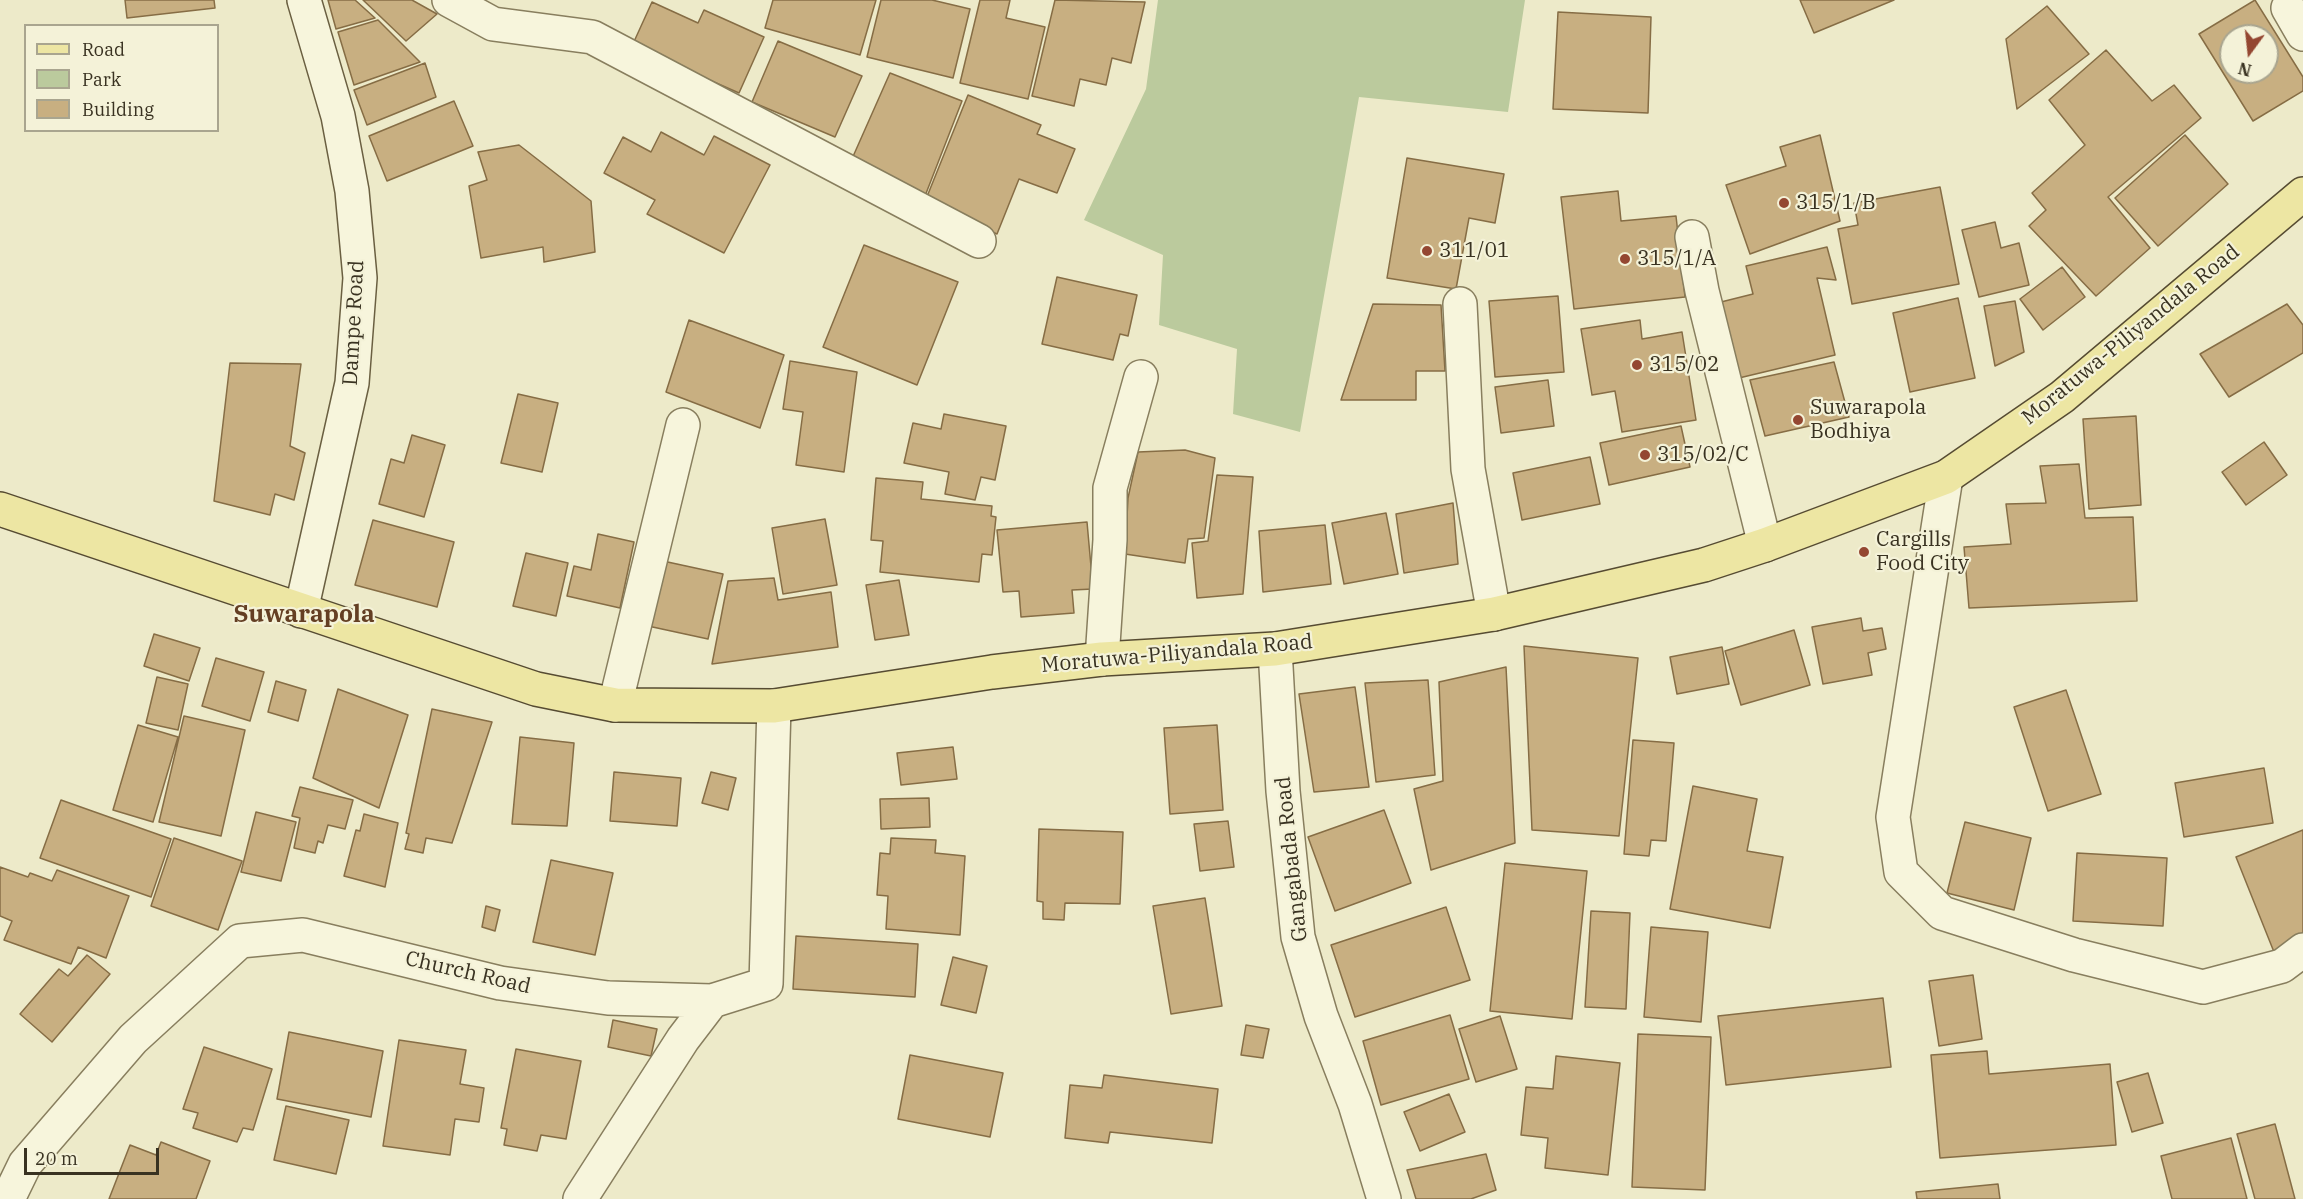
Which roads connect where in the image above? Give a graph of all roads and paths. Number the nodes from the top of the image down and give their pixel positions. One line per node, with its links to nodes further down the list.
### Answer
1 (304, 0): 12 (street, Dampe Road)
2 (449, 0): 5 (street)
3 (2303, 195): 9 (main road, Moratuwa-Piliyandala Road)
4 (1692, 237): 11 (street)
5 (978, 241)
6 (1460, 304): 13 (street)
7 (1141, 377): 15 (street)
8 (683, 425): 16 (street)
9 (1946, 477): 11 (main road, Moratuwa-Piliyandala Road); 18 (street)
10 (0, 508): 12 (main road, Moratuwa-Piliyandala Road)
11 (1765, 545): 13 (main road, Moratuwa-Piliyandala Road)
12 (301, 610): 16 (main road, Moratuwa-Piliyandala Road)
13 (1494, 614): 14 (main road, Moratuwa-Piliyandala Road)
14 (1275, 649): 15 (main road, Moratuwa-Piliyandala Road); 22 (street, Gangabada Road)
15 (1101, 659): 17 (main road, Moratuwa-Piliyandala Road)
16 (615, 705): 17 (main road, Moratuwa-Piliyandala Road)
17 (774, 705): 19 (street, Church Road)
18 (2303, 950)
19 (712, 1001): 20 (street, Church Road); 21 (street)
20 (8, 1199)
21 (579, 1199)
22 (1384, 1199)

